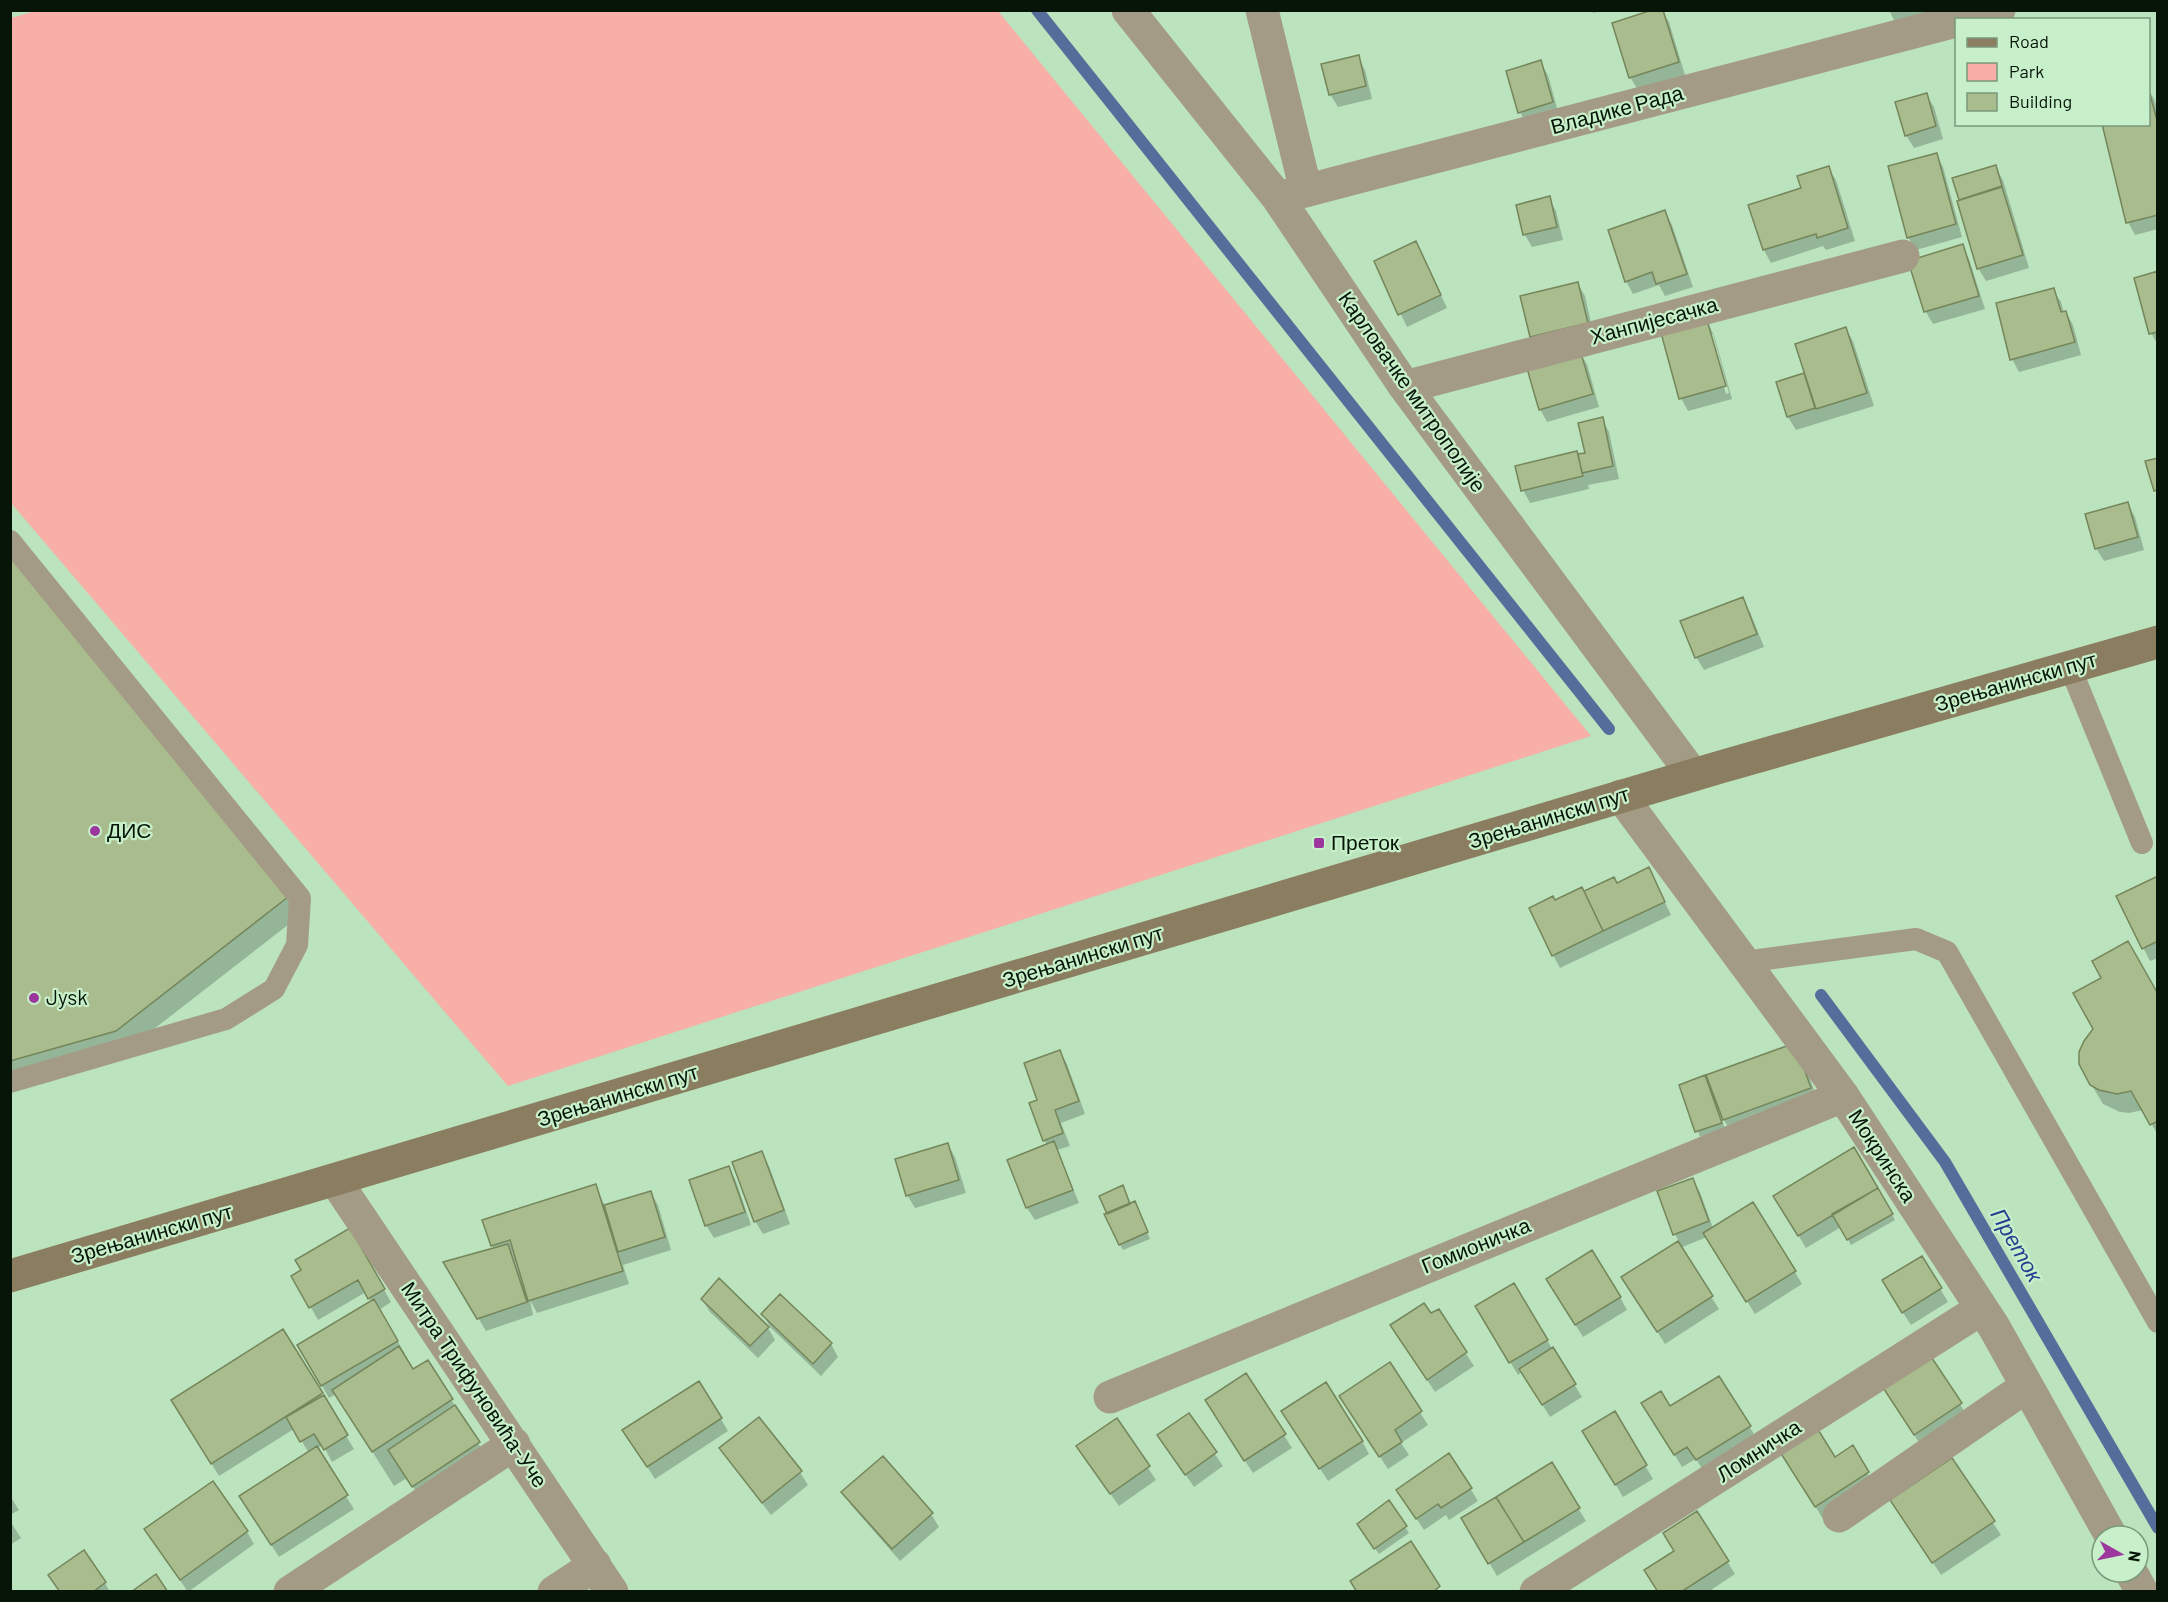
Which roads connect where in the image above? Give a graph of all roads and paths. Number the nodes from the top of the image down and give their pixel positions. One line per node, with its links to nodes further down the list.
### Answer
1 (1128, 10): 6 (street, Карловачке митрополије)
2 (1262, 10): 6 (street)
3 (1999, 10): 4 (street)
4 (1969, 18)
5 (1955, 21): 6 (street, Владике Рада)
6 (1292, 194): 8 (street, Карловачке митрополије)
7 (1903, 256): 8 (street, Ханпијесачка)
8 (1405, 387): 12 (street, Карловачке митрополије)
9 (10, 541): 16 (lane)
10 (2157, 642): 11 (main road, Зрењанински пут)
11 (2070, 667): 12 (main road, Зрењанински пут); 14 (lane)
12 (1693, 775): 13 (main road, Зрењанински пут)
13 (1622, 796): 15 (street, Мокринска); 18 (main road, Зрењанински пут)
14 (2142, 843)
15 (1744, 962): 17 (street, Мокринска); 21 (lane)
16 (10, 1082)
17 (1843, 1096): 20 (street, Мокринска); 23 (street, Гомионичка)
18 (335, 1180): 19 (main road, Зрењанински пут); 24 (street, Митра Трифуновића-Уче)
19 (10, 1276)
20 (1981, 1309): 22 (street, Мокринска); 31 (street, Ломничка)
21 (2157, 1322)
22 (2027, 1386): 25 (street); 26 (street, Мокринска)
23 (1110, 1397)
24 (514, 1444): 27 (street, Митра Трифуновића-Уче); 28 (street)
25 (1839, 1516)
26 (2103, 1524)
27 (595, 1565): 29 (street); 30 (street, Митра Трифуновића-Уче)
28 (290, 1592)
29 (554, 1592)
30 (612, 1592)
31 (1536, 1592)

